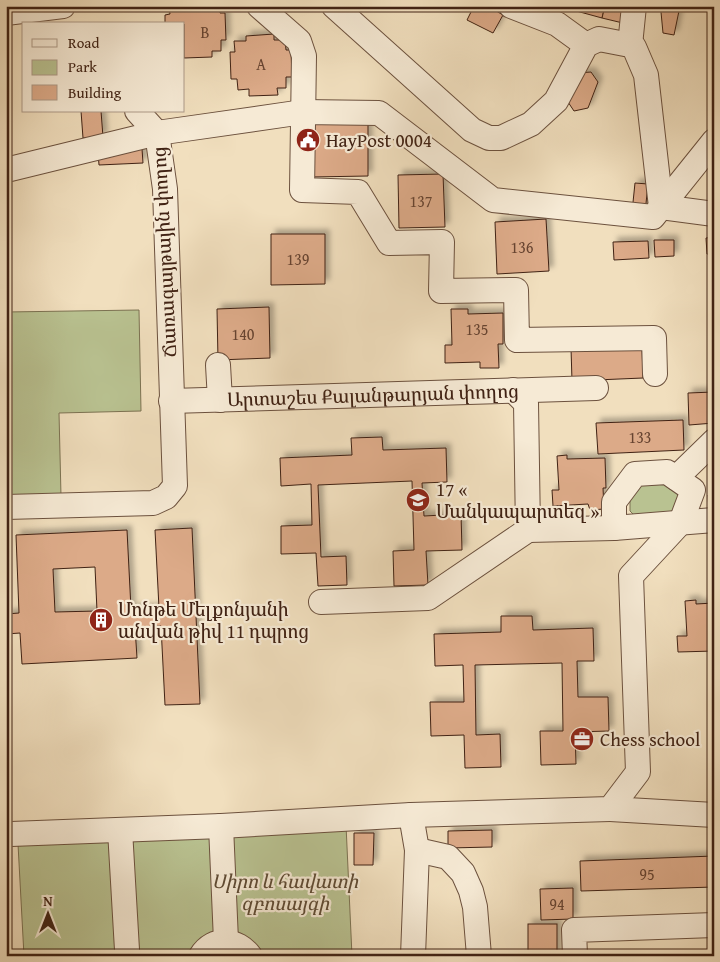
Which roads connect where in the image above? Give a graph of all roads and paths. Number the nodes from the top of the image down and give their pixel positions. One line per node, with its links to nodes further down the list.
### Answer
1 (63, 6): 6 (street)
2 (259, 6): 12 (street)
3 (334, 6): 9 (street)
4 (511, 6): 9 (street)
5 (634, 6): 10 (street)
6 (6, 13)
7 (6, 17): 8 (street)
8 (22, 29)
9 (586, 45): 10 (street)
10 (630, 45): 16 (street)
11 (138, 112): 13 (street, Ճառագայթային փողոց)
12 (303, 112): 13 (street); 16 (street); 19 (street)
13 (157, 133): 15 (street); 23 (street, Ճառագայթային փողոց)
14 (714, 141): 16 (street)
15 (6, 170)
16 (661, 207): 17 (street)
17 (714, 214)
18 (218, 365): 22 (street)
19 (655, 374)
20 (596, 388): 21 (street)
21 (513, 390): 22 (street, Արտաշես Քալանթարյան փողոց); 30 (street, Արտաշես Քալանթարյան փողոց)
22 (220, 400): 23 (street, Արտաշես Քալանթարյան փողոց)
23 (171, 401): 26 (street, Ճառագայթային փողոց)
24 (714, 441): 25 (street)
25 (676, 478): 28 (street); 29 (street)
26 (6, 508)
27 (714, 520): 28 (street)
28 (681, 522): 29 (street); 32 (street)
29 (614, 528): 30 (street)
30 (528, 530): 31 (street)
31 (321, 602)
32 (610, 809): 33 (street); 34 (street)
33 (411, 815): 35 (street); 38 (street)
34 (714, 815)
35 (221, 826): 36 (street); 40 (street)
36 (120, 830): 37 (street); 41 (street)
37 (11, 834)
38 (417, 850): 44 (street); 45 (street)
39 (714, 925): 46 (street)
40 (226, 942): 42 (street); 43 (street)
41 (129, 954)
42 (201, 956)
43 (250, 956)
44 (413, 956)
45 (479, 956)
46 (574, 956)

